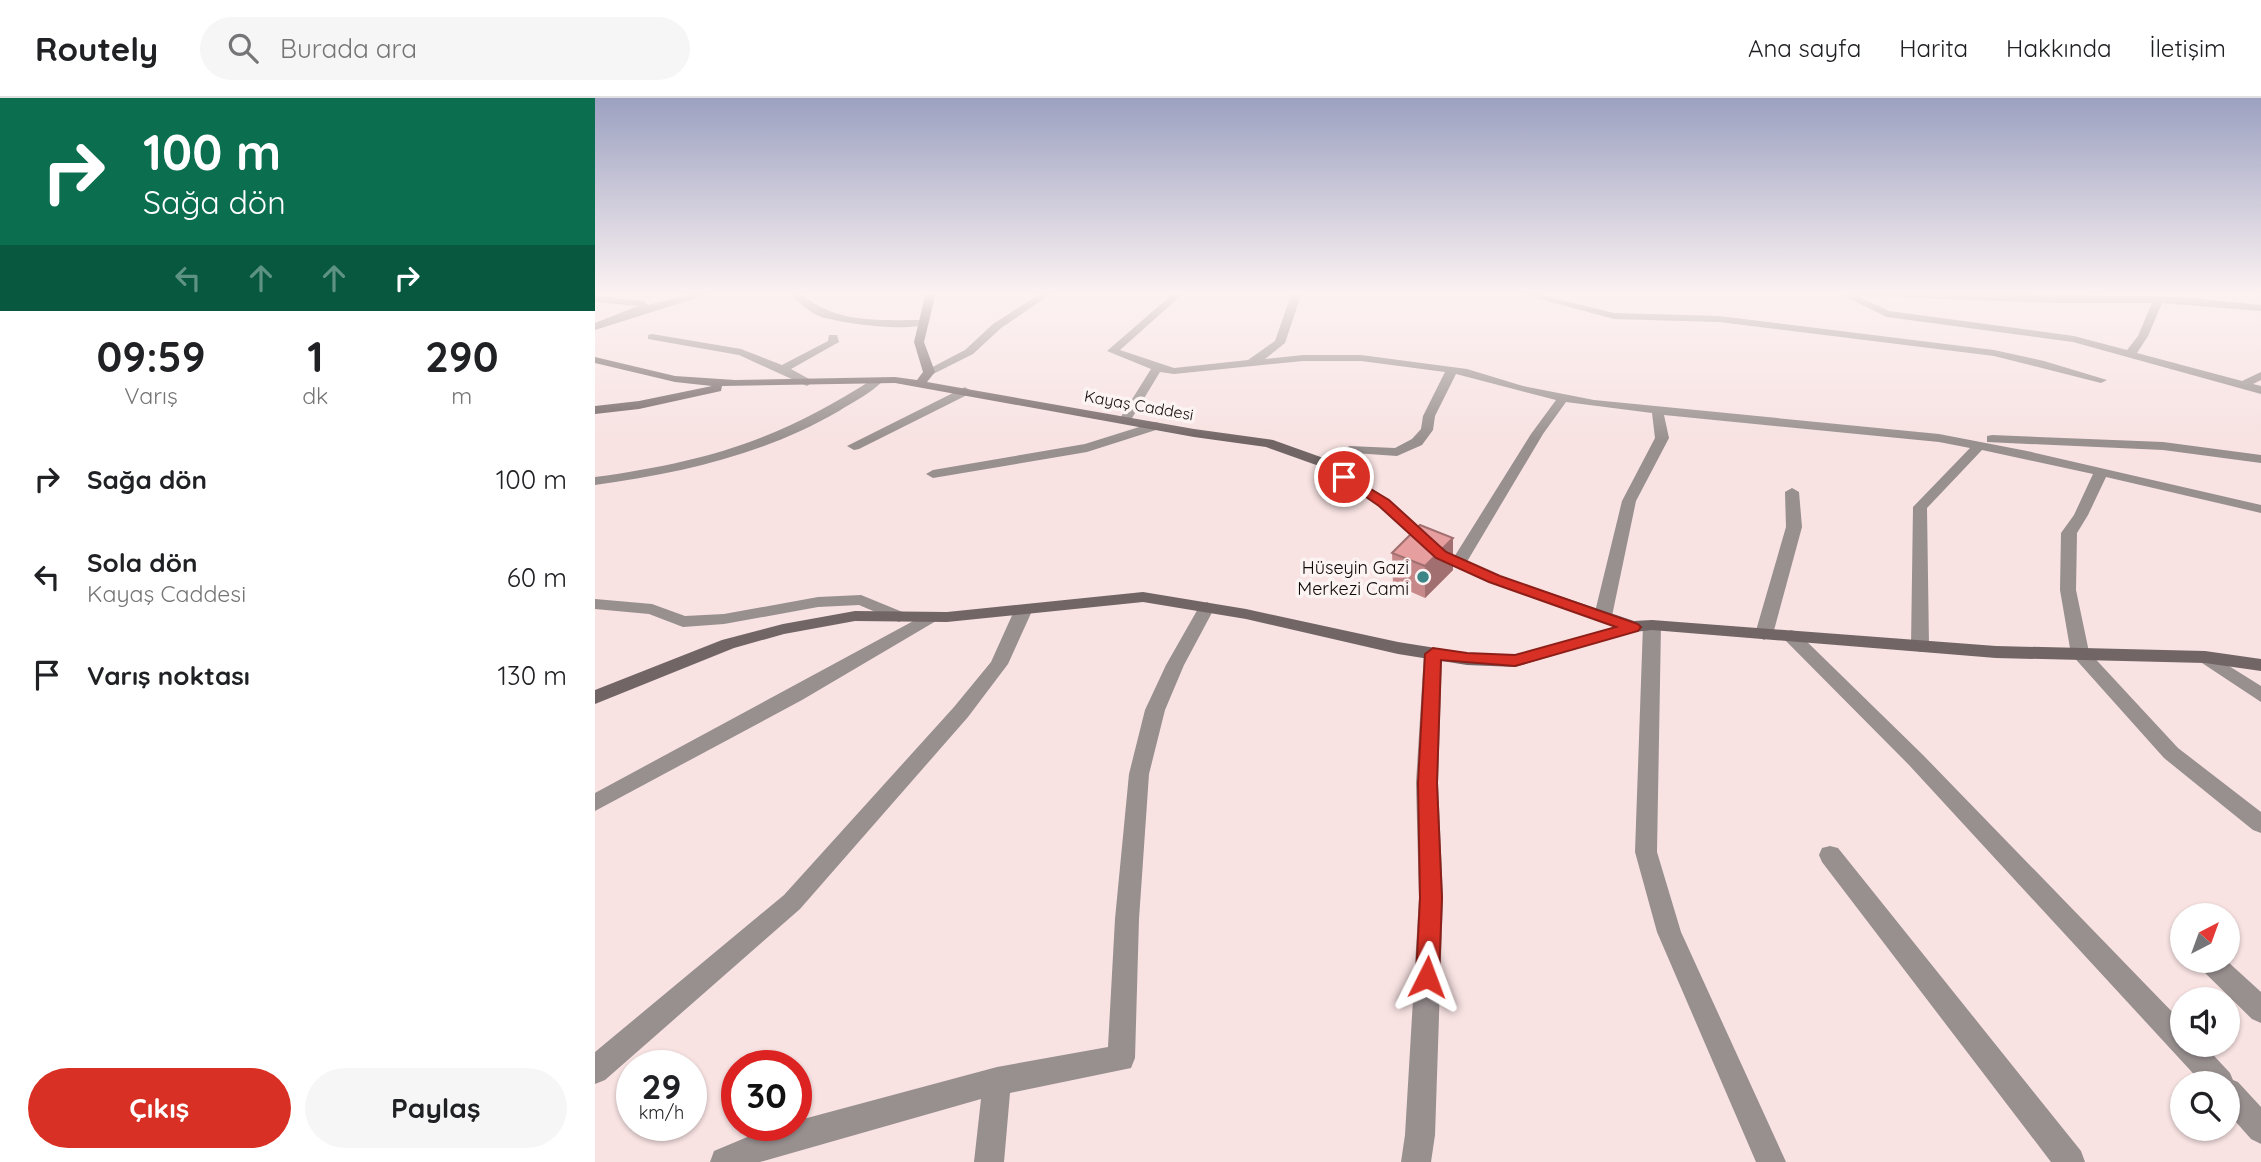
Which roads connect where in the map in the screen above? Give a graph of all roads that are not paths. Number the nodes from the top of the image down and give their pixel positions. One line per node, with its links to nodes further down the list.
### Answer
1 (680, 342): 13 (street)
2 (834, 342): 13 (street)
3 (919, 342): 16 (street)
4 (980, 342): 16 (street)
5 (1123, 342): 14 (street)
6 (1280, 342): 12 (street)
7 (1892, 342): 18 (street)
8 (2076, 342): 10 (street)
9 (2140, 342): 10 (street)
10 (2130, 353): 23 (street)
11 (595, 360): 21 (street, Kayaş Caddesi)
12 (1251, 363): 14 (street); 15 (street)
13 (782, 369): 20 (street)
14 (1156, 370): 29 (street)
15 (1452, 370): 26 (street); 34 (street)
16 (929, 372): 22 (street)
17 (2261, 375): 23 (street)
18 (2101, 380)
19 (877, 381): 20 (street, Kayaş Caddesi); 22 (street, Kayaş Caddesi); 38 (street)
20 (807, 382): 21 (street, Kayaş Caddesi)
21 (735, 384): 28 (street)
22 (920, 384): 25 (street, Kayaş Caddesi)
23 (2242, 386): 24 (street)
24 (2261, 390)
25 (965, 391): 29 (street, Kayaş Caddesi); 32 (street)
26 (1563, 397): 27 (street); 43 (street)
27 (1657, 409): 31 (street); 47 (street)
28 (595, 410)
29 (1125, 420): 30 (street, Kayaş Caddesi)
30 (1156, 426): 37 (street); 43 (street, Kayaş Caddesi)
31 (1939, 438): 33 (street); 35 (street)
32 (854, 446)
33 (1979, 446): 36 (street); 53 (street)
34 (1354, 449)
35 (2261, 459)
36 (2101, 471): 40 (street); 55 (street)
37 (933, 474)
38 (595, 481)
39 (1792, 492): 51 (street)
40 (2218, 499): 41 (street); 42 (street)
41 (2261, 509)
42 (2261, 516)
43 (1459, 562): 47 (street, Kayaş Caddesi)
44 (596, 602): 48 (street)
45 (1207, 607): 46 (street); 54 (street); 69 (street)
46 (1023, 611): 49 (street); 67 (street)
47 (1603, 616): 50 (street, Kayaş Caddesi)
48 (899, 617): 49 (street); 59 (street)
49 (930, 617): 60 (street)
50 (1642, 626): 51 (street); 54 (street); 75 (street)
51 (1764, 634): 52 (street)
52 (1791, 636): 53 (street); 65 (street)
53 (1920, 646): 55 (street)
54 (1433, 654): 74 (street)
55 (2080, 654): 56 (street); 61 (street)
56 (2205, 657): 57 (street); 58 (street)
57 (2261, 665)
58 (2261, 695)
59 (595, 697)
60 (595, 803)
61 (2261, 824)
62 (1830, 855): 76 (street)
63 (2222, 973): 64 (street)
64 (2261, 1010)
65 (2170, 1028)
66 (2197, 1057): 68 (street)
67 (595, 1070)
68 (2209, 1071)
69 (997, 1081): 72 (street); 73 (street)
70 (2240, 1105): 71 (street)
71 (2261, 1129)
72 (725, 1162)
73 (989, 1162)
74 (1416, 1162)
75 (1771, 1162)
76 (2070, 1162)

